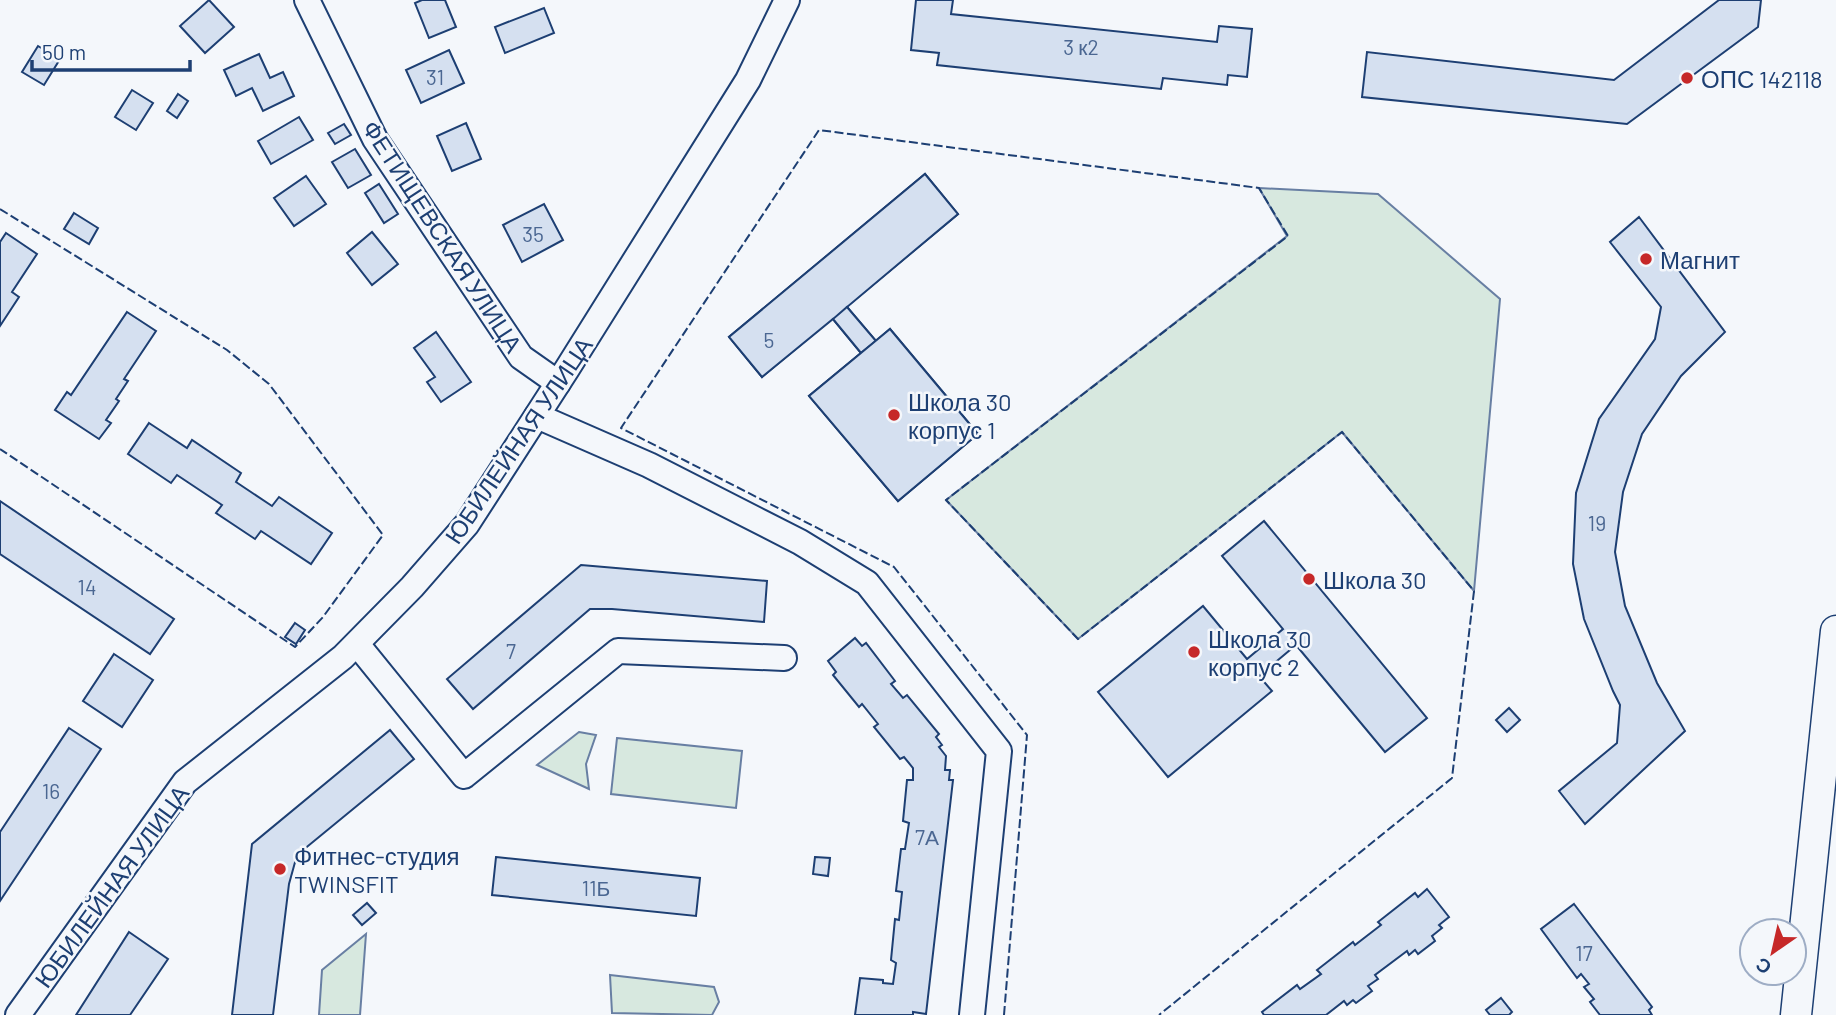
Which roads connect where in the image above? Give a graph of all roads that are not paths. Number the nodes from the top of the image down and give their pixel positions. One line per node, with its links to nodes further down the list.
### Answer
1 (307, 0): 3 (street, ФЕТИЩЕВСКАЯ УЛИЦА)
2 (787, 0): 3 (street, ЮБИЛЕЙНАЯ УЛИЦА)
3 (558, 383): 4 (street, ЮБИЛЕЙНАЯ УЛИЦА)
4 (537, 416): 6 (street, ЮБИЛЕЙНАЯ УЛИЦА); 9 (street)
5 (1836, 631): 10 (main road)
6 (357, 644): 7 (street); 8 (street, ЮБИЛЕЙНАЯ УЛИЦА)
7 (784, 658)
8 (18, 1015)
9 (972, 1015)
10 (1796, 1015)

